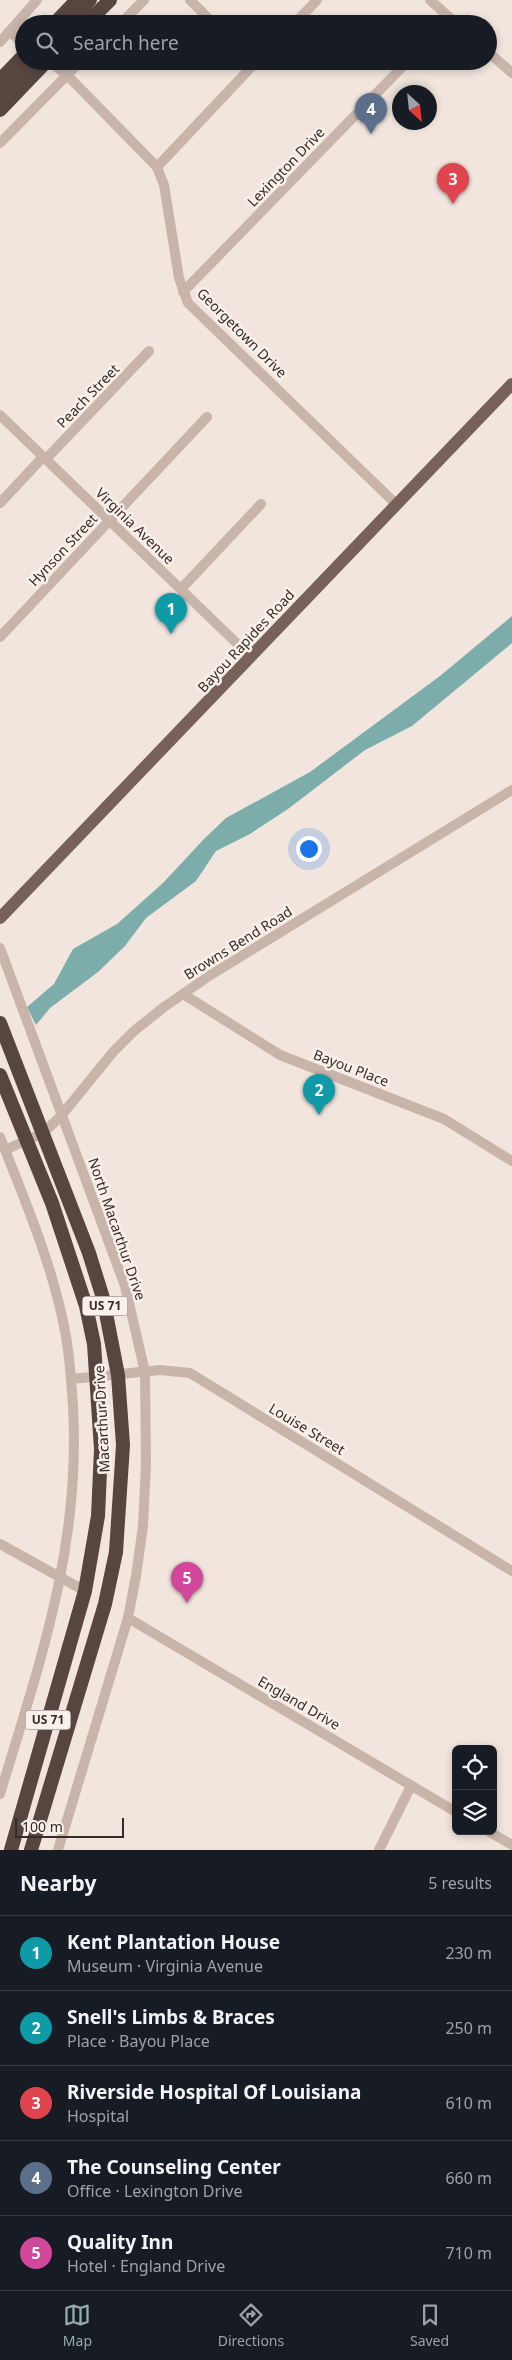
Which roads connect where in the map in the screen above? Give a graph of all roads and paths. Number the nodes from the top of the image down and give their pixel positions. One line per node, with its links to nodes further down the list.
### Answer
1 (37, 0): 9 (street)
2 (77, 0): 10 (highway)
3 (90, 0): 11 (highway)
4 (110, 0): 12 (highway)
5 (144, 0): 13 (street)
6 (190, 0): 14 (street)
7 (317, 0): 15 (street)
8 (430, 0): 16 (street)
9 (24, 15)
10 (63, 15)
11 (77, 15)
12 (95, 15)
13 (129, 15)
14 (205, 15)
15 (303, 15)
16 (444, 15)
17 (15, 26): 18 (street)
18 (10, 32): 19 (street); 20 (street)
19 (15, 36)
20 (0, 42)
21 (497, 60): 29 (street)
22 (15, 64): 31 (highway)
23 (23, 70): 32 (highway)
24 (39, 70): 33 (highway)
25 (61, 70): 30 (street, Georgetown Drive)
26 (73, 70): 30 (street)
27 (247, 70): 35 (street)
28 (399, 70): 36 (street, Lexington Drive)
29 (512, 73)
30 (68, 75): 34 (street); 35 (street, Georgetown Drive)
31 (0, 80)
32 (0, 94)
33 (0, 110)
34 (0, 143)
35 (157, 166): 36 (street, Georgetown Drive)
36 (183, 292): 44 (street, Georgetown Drive)
37 (149, 351): 41 (street, Peach Street)
38 (512, 384): 44 (main road, Bayou Rapides Road)
39 (0, 415): 41 (street, Virginia Avenue)
40 (207, 417): 45 (street, Hynson Street)
41 (45, 458): 42 (street, Peach Street); 45 (street, Virginia Avenue)
42 (0, 503)
43 (261, 504): 46 (street)
44 (396, 504): 48 (main road, Bayou Rapides Road)
45 (110, 521): 46 (street, Virginia Avenue); 47 (street, Hynson Street)
46 (181, 589): 48 (street, Virginia Avenue)
47 (0, 637)
48 (251, 657): 50 (main road, Bayou Rapides Road)
49 (512, 790): 52 (street, Browns Bend Road)
50 (0, 918)
51 (0, 948): 55 (street, North Macarthur Drive)
52 (183, 994): 55 (street, Browns Bend Road); 60 (street, Bayou Place)
53 (0, 1023): 56 (highway, Macarthur Drive / US 71)
54 (0, 1075): 58 (highway, Macarthur Drive / US 71)
55 (61, 1116): 56 (street, Browns Bend Road); 61 (street, North Macarthur Drive)
56 (43, 1133): 58 (street, Browns Bend Road); 62 (highway, Macarthur Drive / US 71)
57 (0, 1137): 59 (street)
58 (27, 1142): 59 (street, Browns Bend Road); 63 (highway, Macarthur Drive / US 71)
59 (5, 1150): 64 (street)
60 (512, 1161)
61 (145, 1372): 62 (street, Louise Street); 66 (street, Louise Street); 70 (street, North Macarthur Drive)
62 (118, 1375): 63 (street, Louise Street); 69 (highway, Macarthur Drive / US 71)
63 (97, 1376): 64 (street, Louise Street); 68 (highway, Macarthur Drive / US 71)
64 (71, 1379): 67 (street)
65 (0, 1544): 67 (street)
66 (512, 1571)
67 (61, 1578): 68 (street); 72 (street)
68 (85, 1591): 69 (highway); 76 (highway, Macarthur Drive / US 71)
69 (105, 1604): 77 (highway, Macarthur Drive / US 71)
70 (128, 1618): 71 (street, England Drive); 78 (street, North Macarthur Drive)
71 (411, 1786): 73 (street, England Drive); 79 (street)
72 (0, 1794)
73 (452, 1810)
74 (495, 1835): 75 (street)
75 (512, 1845)
76 (11, 1850)
77 (31, 1850)
78 (58, 1850)
79 (379, 1850)

